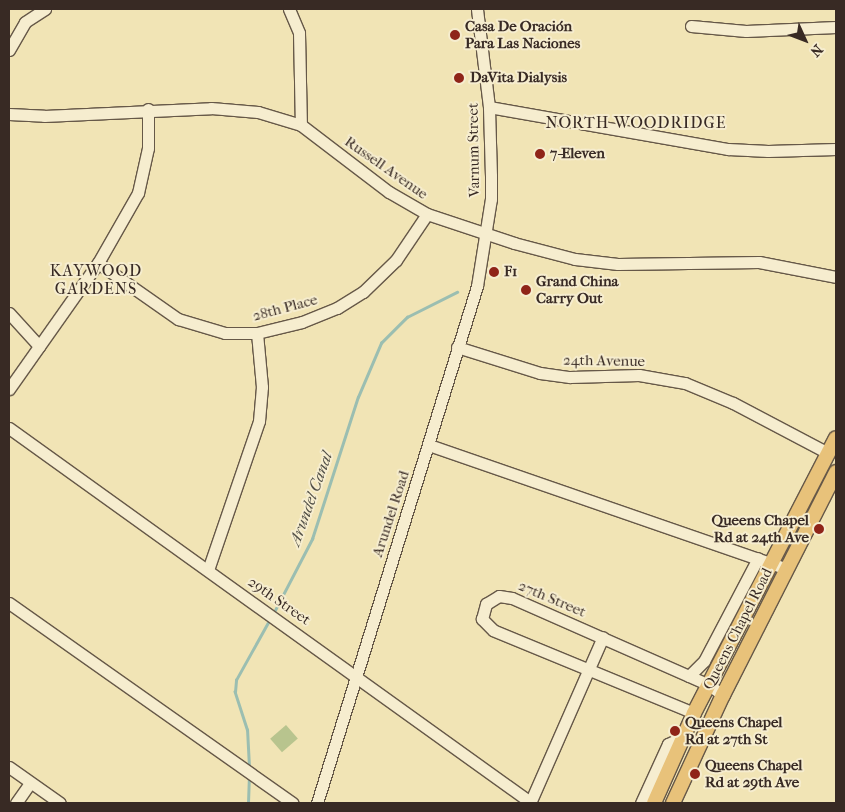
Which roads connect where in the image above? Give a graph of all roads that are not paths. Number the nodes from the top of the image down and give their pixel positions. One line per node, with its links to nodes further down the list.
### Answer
1 (45, 9): 6 (street)
2 (289, 9): 10 (street)
3 (477, 9): 7 (street, Varnum Street)
4 (691, 26): 5 (street)
5 (836, 27)
6 (9, 50)
7 (489, 107): 11 (street); 13 (street, Varnum Street)
8 (148, 109): 9 (street, Russell Avenue); 10 (street, Russell Avenue); 14 (street)
9 (9, 114)
10 (301, 125): 12 (street, Russell Avenue)
11 (836, 149)
12 (427, 214): 13 (street, Russell Avenue); 17 (street, 28th Place)
13 (486, 232): 15 (street, Russell Avenue); 19 (street, Arundel Road)
14 (98, 263): 17 (street, 28th Place); 18 (street)
15 (836, 277)
16 (9, 313): 18 (street)
17 (258, 333): 29 (street)
18 (39, 346): 20 (street)
19 (457, 346): 23 (street, Arundel Road); 24 (street, 24th Avenue)
20 (9, 389)
21 (9, 428): 29 (street, 29th Street)
22 (836, 438): 24 (main road, Queens Chapel Road)
23 (429, 445): 26 (street); 33 (street, Arundel Road)
24 (834, 450): 27 (main road, Queens Chapel Road)
25 (836, 472): 28 (main road, Queens Chapel Road)
26 (758, 558): 27 (street); 34 (street, Queens Chapel Road)
27 (772, 563): 28 (street); 35 (main road, Queens Chapel Road)
28 (787, 569): 36 (main road, Queens Chapel Road)
29 (208, 570): 33 (street, 29th Street)
30 (9, 603): 44 (street)
31 (603, 638): 32 (street); 32 (street, 27th Street); 34 (street, 27th Street)
32 (588, 668): 37 (street, 27th Street); 41 (street)
33 (355, 674): 41 (street, 29th Street); 45 (street, Arundel Road)
34 (688, 676): 35 (street, 27th Street)
35 (709, 685): 36 (street, 27th Street); 37 (main road, Queens Chapel Road)
36 (724, 694): 48 (main road, Queens Chapel Road)
37 (694, 713): 38 (main road, Queens Chapel Road)
38 (683, 737): 46 (street, Queens Chapel Road); 47 (main road, Queens Chapel Road)
39 (9, 767): 40 (street)
40 (30, 782): 42 (street); 43 (street)
41 (530, 802)
42 (16, 803)
43 (60, 803)
44 (293, 803)
45 (317, 803)
46 (641, 803)
47 (654, 803)
48 (673, 803)

